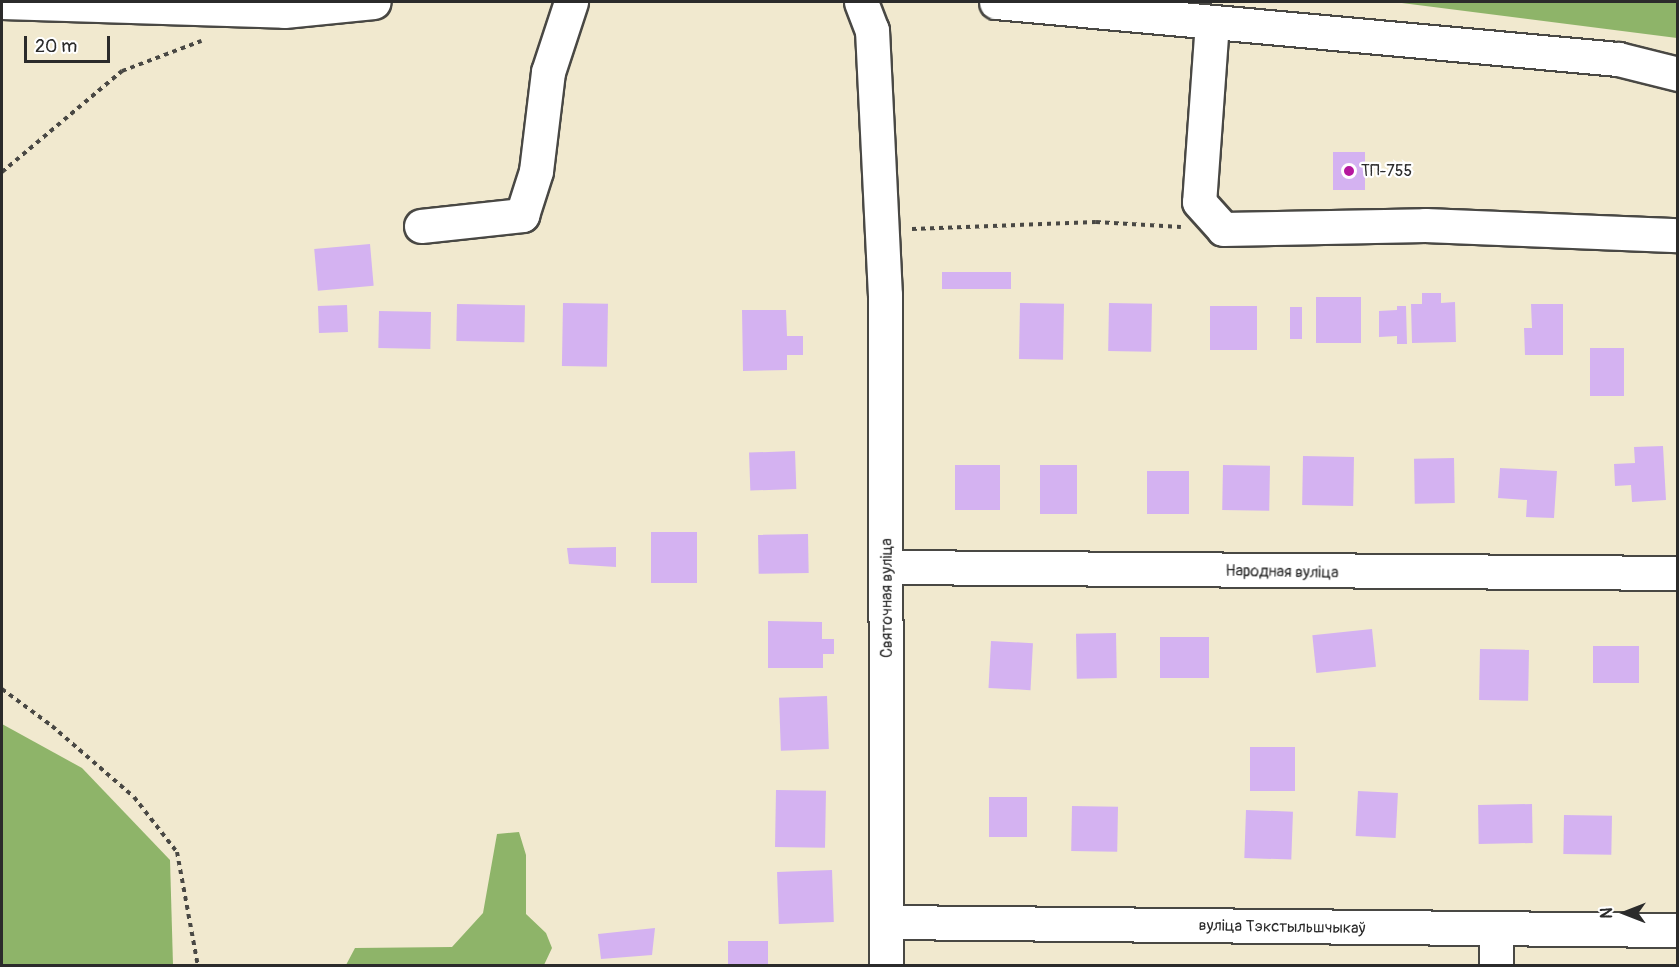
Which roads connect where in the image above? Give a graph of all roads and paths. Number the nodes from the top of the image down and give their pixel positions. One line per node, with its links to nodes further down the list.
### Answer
1 (2, 2): 2 (street)
2 (374, 2)
3 (571, 2): 10 (street)
4 (861, 2): 11 (street, Святочная вуліца)
5 (996, 2): 6 (street)
6 (1212, 22): 8 (street); 12 (street)
7 (208, 39): 9 (path)
8 (1677, 74)
9 (2, 172)
10 (421, 225)
11 (882, 230): 12 (path); 14 (street, Святочная вуліца)
12 (1223, 230): 13 (street)
13 (1677, 235)
14 (887, 567): 15 (street, Народная вуліца); 17 (street, Святочная вуліца)
15 (1677, 573)
16 (2, 689): 20 (path)
17 (886, 922): 18 (street, вуліца Тэкстыльшчыкаў); 21 (street, Святочная вуліца)
18 (1495, 930): 19 (street, вуліца Тэкстыльшчыкаў); 22 (street)
19 (1677, 930)
20 (198, 966)
21 (886, 966)
22 (1496, 966)

